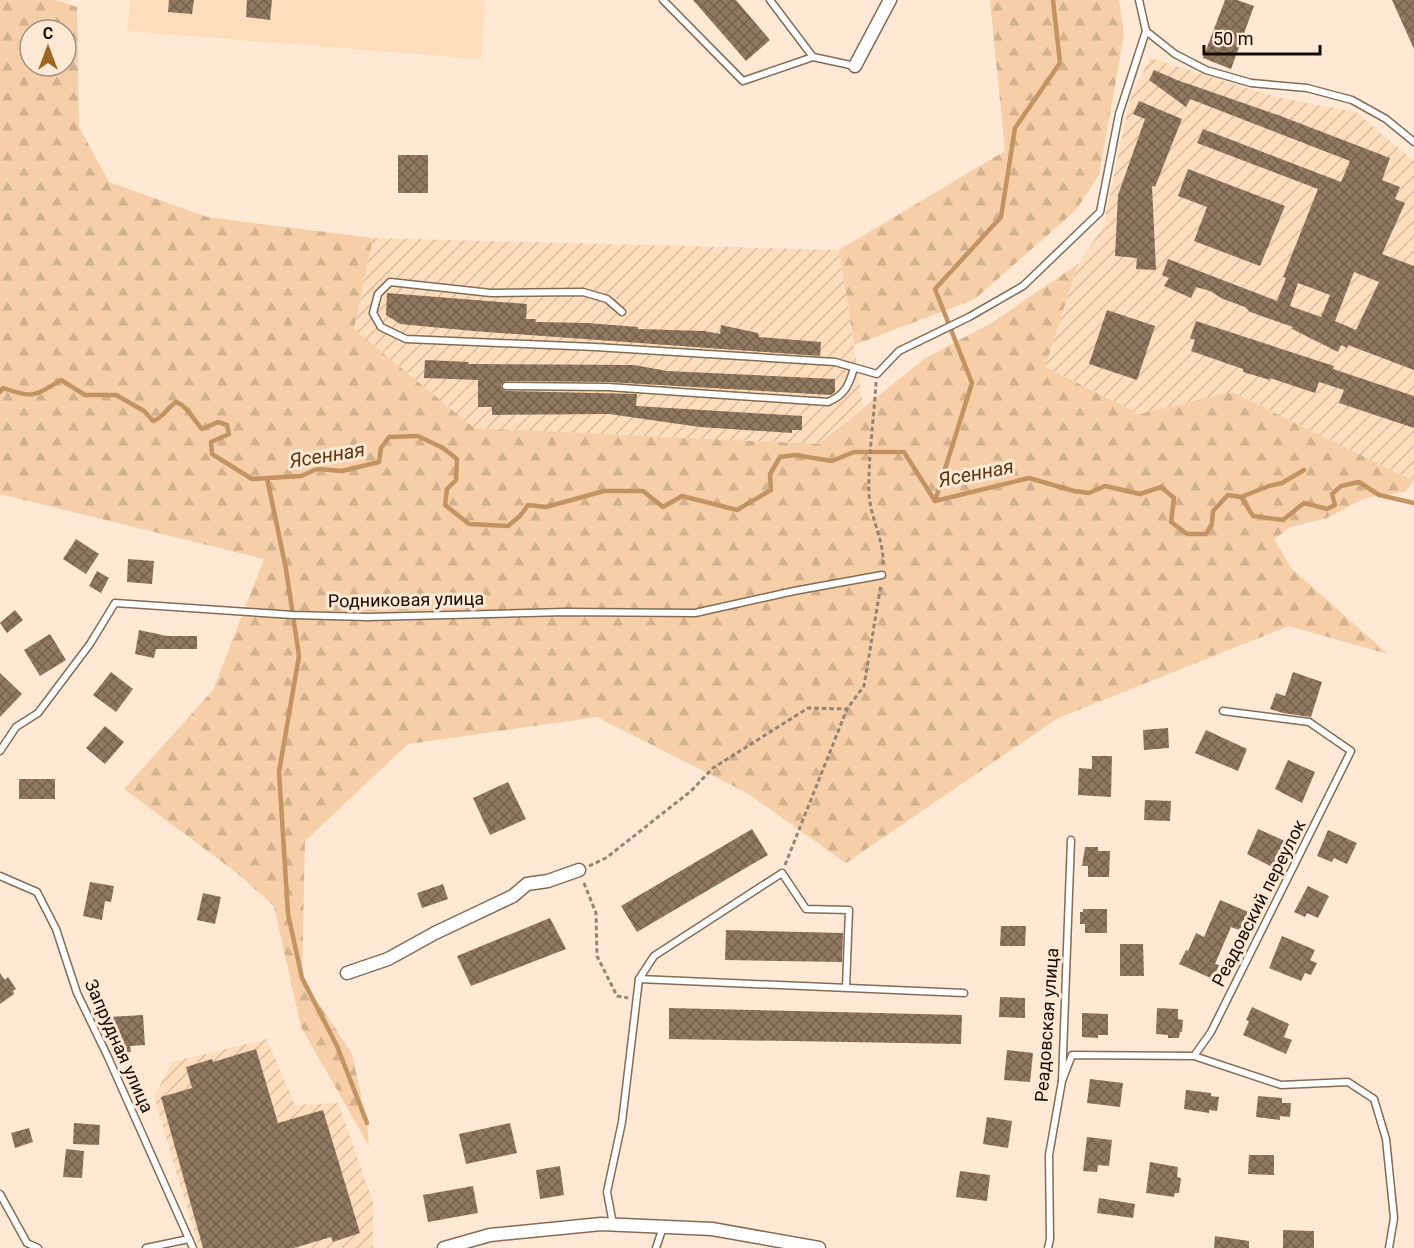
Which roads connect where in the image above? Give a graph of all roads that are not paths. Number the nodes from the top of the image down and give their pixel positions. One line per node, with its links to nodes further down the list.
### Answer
1 (663, 0): 6 (lane)
2 (770, 0): 6 (lane)
3 (890, 0): 7 (street)
4 (1139, 0): 5 (lane)
5 (1146, 31): 8 (lane); 10 (lane)
6 (813, 57): 7 (lane)
7 (855, 66)
8 (1414, 142)
9 (622, 312): 10 (lane)
10 (854, 368): 11 (lane)
11 (506, 386)
12 (882, 575): 14 (lane, Родниковая улица)
13 (1223, 711): 22 (lane, Реадовский переулок)
14 (0, 751)
15 (1071, 840): 23 (lane, Реадовская улица)
16 (579, 870): 18 (street)
17 (0, 876): 27 (lane, Запрудная улица)
18 (347, 973)
19 (639, 979): 20 (lane); 20 (lane); 25 (lane)
20 (846, 987): 21 (lane)
21 (964, 993)
22 (1194, 1056): 23 (lane); 35 (lane)
23 (1062, 1081): 34 (lane, Реадовская улица)
24 (0, 1194): 28 (lane)
25 (613, 1224): 26 (street); 31 (street)
26 (663, 1227): 32 (lane); 33 (street)
27 (189, 1239): 29 (lane); 30 (lane, Запрудная улица)
28 (38, 1248)
29 (146, 1248)
30 (193, 1248)
31 (444, 1248)
32 (656, 1248)
33 (813, 1248)
34 (1048, 1248)
35 (1389, 1248)

